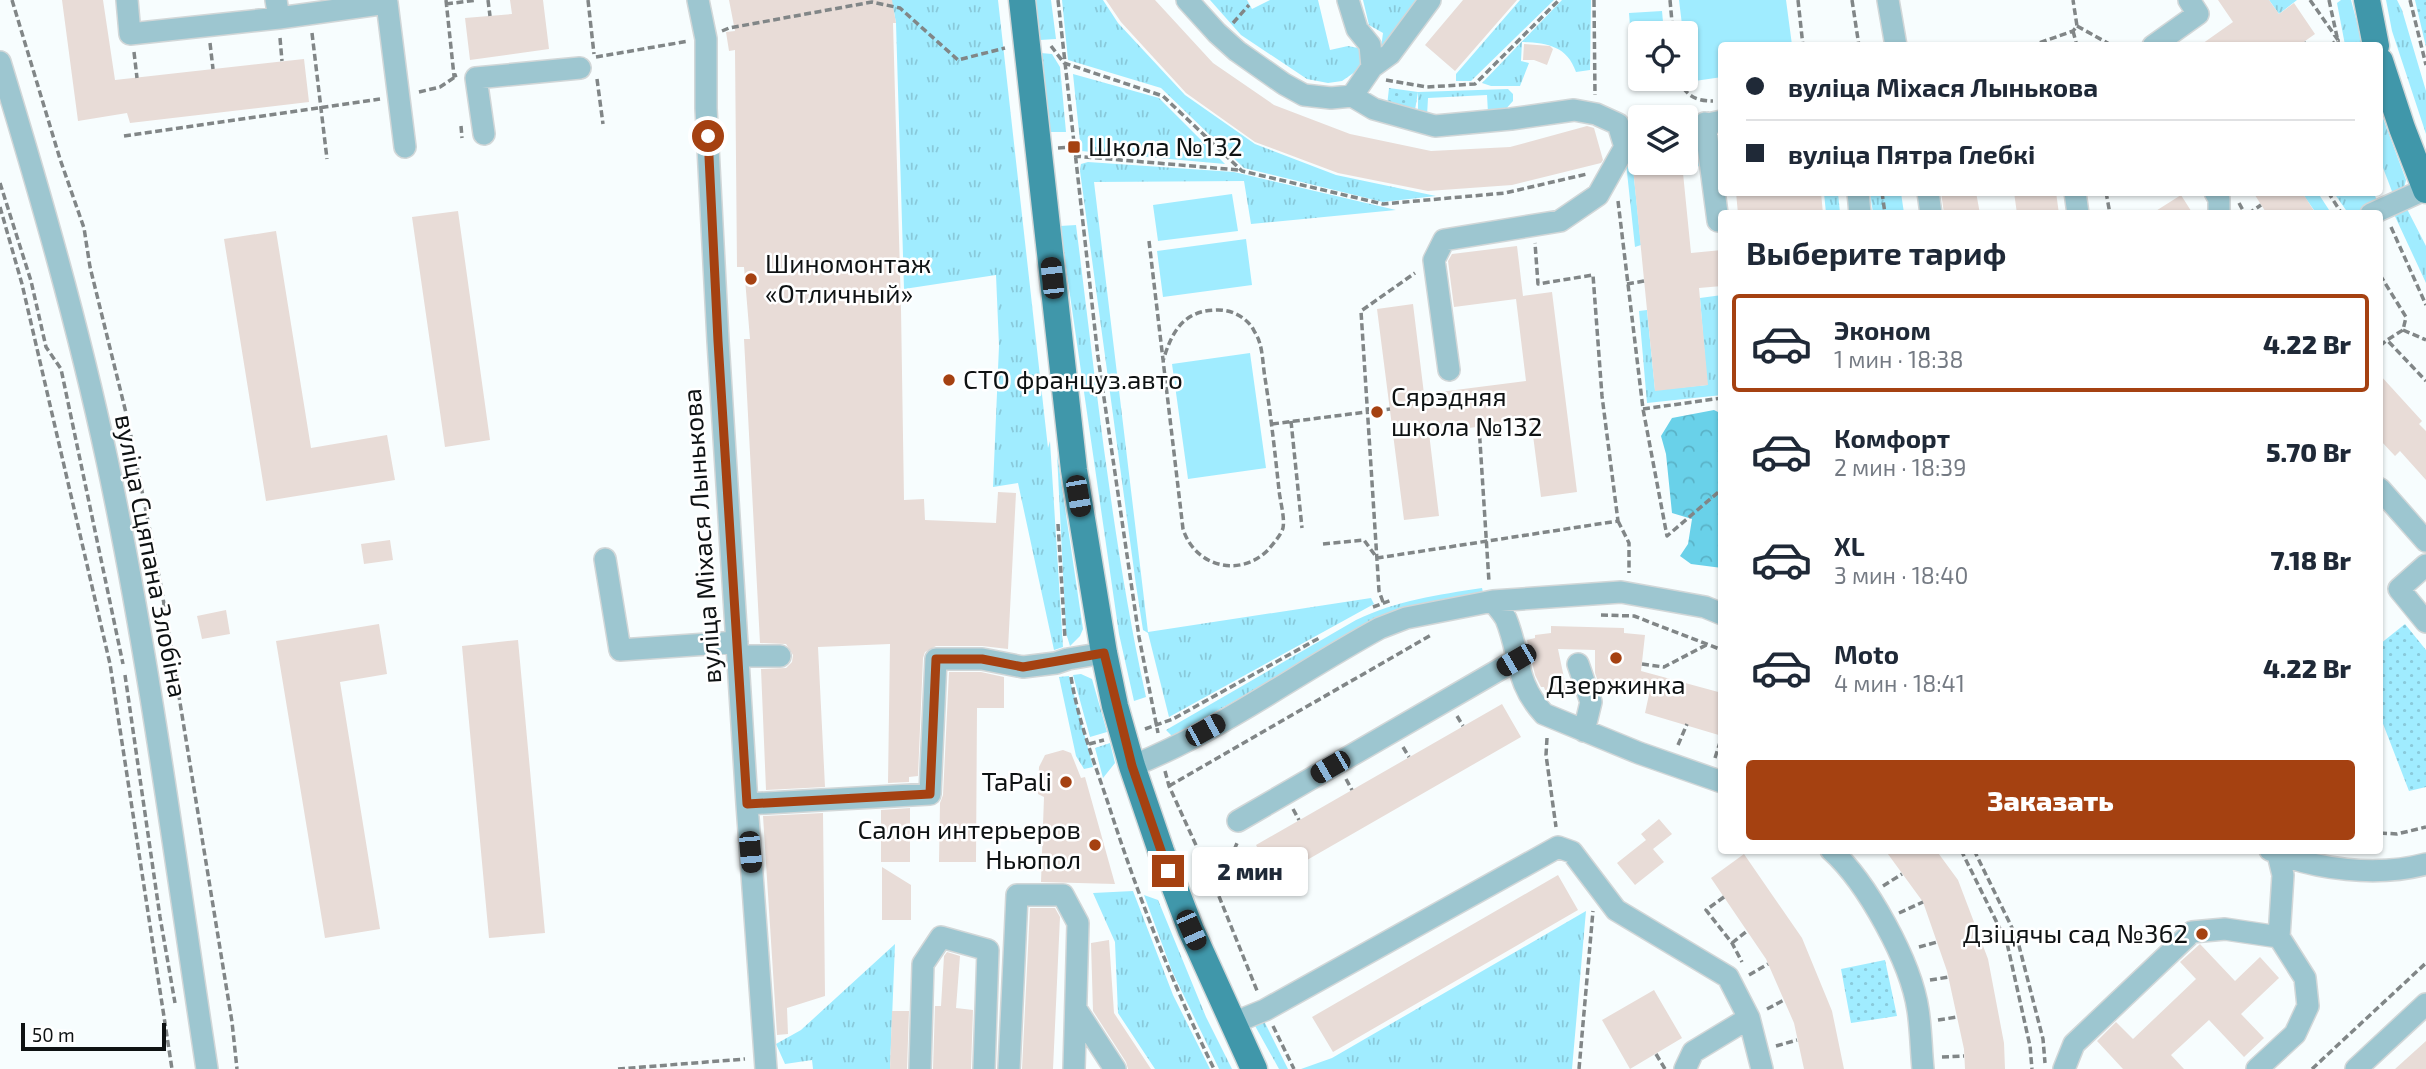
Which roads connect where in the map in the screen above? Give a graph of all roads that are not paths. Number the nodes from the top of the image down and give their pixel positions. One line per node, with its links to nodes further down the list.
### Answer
1 (127, 0): 11 (street)
2 (698, 0): 36 (street, вуліца Міхася Лынькова)
3 (1022, 0): 37 (main road)
4 (1187, 0): 19 (street)
5 (1348, 0): 18 (street)
6 (1430, 0): 18 (street)
7 (1888, 0): 12 (street)
8 (2189, 0): 13 (street)
9 (2367, 0): 14 (main road)
10 (397, 1): 11 (street); 23 (street)
11 (277, 9)
12 (1895, 42)
13 (2159, 42)
14 (2375, 42)
15 (0, 62): 57 (street, вуліца Сцяпана Злобіна)
16 (587, 62): 21 (street)
17 (2383, 70): 25 (main road)
18 (1376, 73): 19 (street)
19 (1352, 96): 22 (street)
20 (1704, 125): 27 (street)
21 (484, 134)
22 (1628, 138)
23 (405, 147)
24 (1628, 151): 28 (street)
25 (2426, 189): 26 (street)
26 (2379, 210)
27 (1718, 221)
28 (1449, 370)
29 (2383, 492): 30 (street)
30 (2426, 541)
31 (605, 559): 36 (street)
32 (2426, 565): 35 (street)
33 (1493, 601): 34 (street); 39 (street); 42 (street)
34 (1718, 612)
35 (2426, 622)
36 (737, 649): 38 (street); 44 (street, вуліца Міхася Лынькова)
37 (1104, 653): 42 (main road); 44 (street)
38 (780, 656)
39 (1516, 660): 41 (street); 45 (street)
40 (1578, 664): 41 (street)
41 (1584, 731): 43 (street)
42 (1132, 766): 54 (main road)
43 (1718, 781)
44 (747, 804): 55 (street, вуліца Міхася Лынькова)
45 (1241, 825)
46 (1835, 854): 56 (street)
47 (2276, 854): 50 (street)
48 (2281, 854): 49 (street)
49 (2426, 864)
50 (2279, 936): 66 (street); 67 (street)
51 (2426, 1004): 68 (street)
52 (1076, 1009): 60 (street); 61 (street); 62 (street)
53 (1756, 1014): 54 (street); 64 (street); 65 (street)
54 (1233, 1023): 63 (main road)
55 (766, 1063)
56 (1931, 1063)
57 (207, 1069)
58 (920, 1069): 59 (street)
59 (984, 1069)
60 (1009, 1069)
61 (1074, 1069)
62 (1115, 1069)
63 (1254, 1069)
64 (1685, 1069)
65 (1762, 1069)
66 (2064, 1069)
67 (2257, 1069)
68 (2356, 1069)

